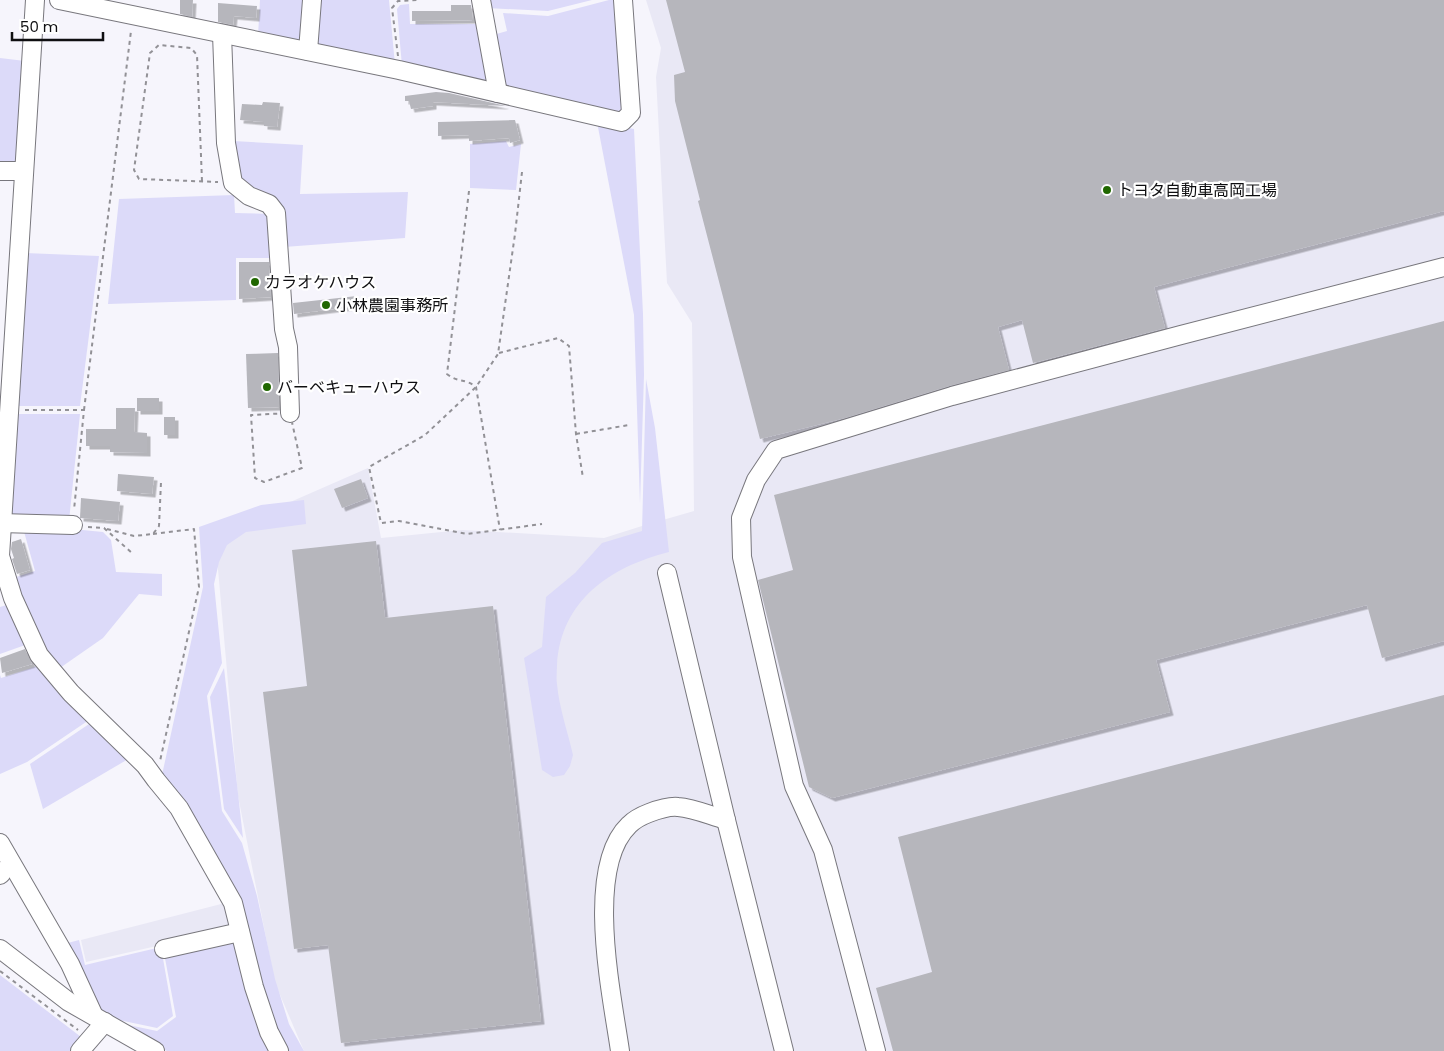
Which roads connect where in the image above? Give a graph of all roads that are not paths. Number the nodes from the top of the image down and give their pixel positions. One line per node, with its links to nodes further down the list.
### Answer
1 (36, 0): 10 (street)
2 (59, 0): 6 (street)
3 (312, 0): 7 (street)
4 (481, 0): 8 (street)
5 (622, 0): 8 (street)
6 (222, 34): 7 (street); 12 (street)
7 (308, 51): 8 (street)
8 (498, 93)
9 (0, 171): 10 (street)
10 (24, 171): 13 (street)
11 (1444, 267): 27 (street)
12 (290, 413)
13 (1, 523): 14 (street); 18 (street)
14 (73, 525)
15 (667, 573): 16 (street)
16 (726, 820): 25 (street); 26 (street)
17 (0, 843): 21 (street)
18 (240, 932): 20 (street); 24 (street)
19 (0, 949): 21 (street)
20 (164, 949)
21 (99, 1018): 22 (street); 23 (street)
22 (85, 1045)
23 (155, 1051)
24 (279, 1051)
25 (620, 1051)
26 (784, 1051)
27 (876, 1051)

